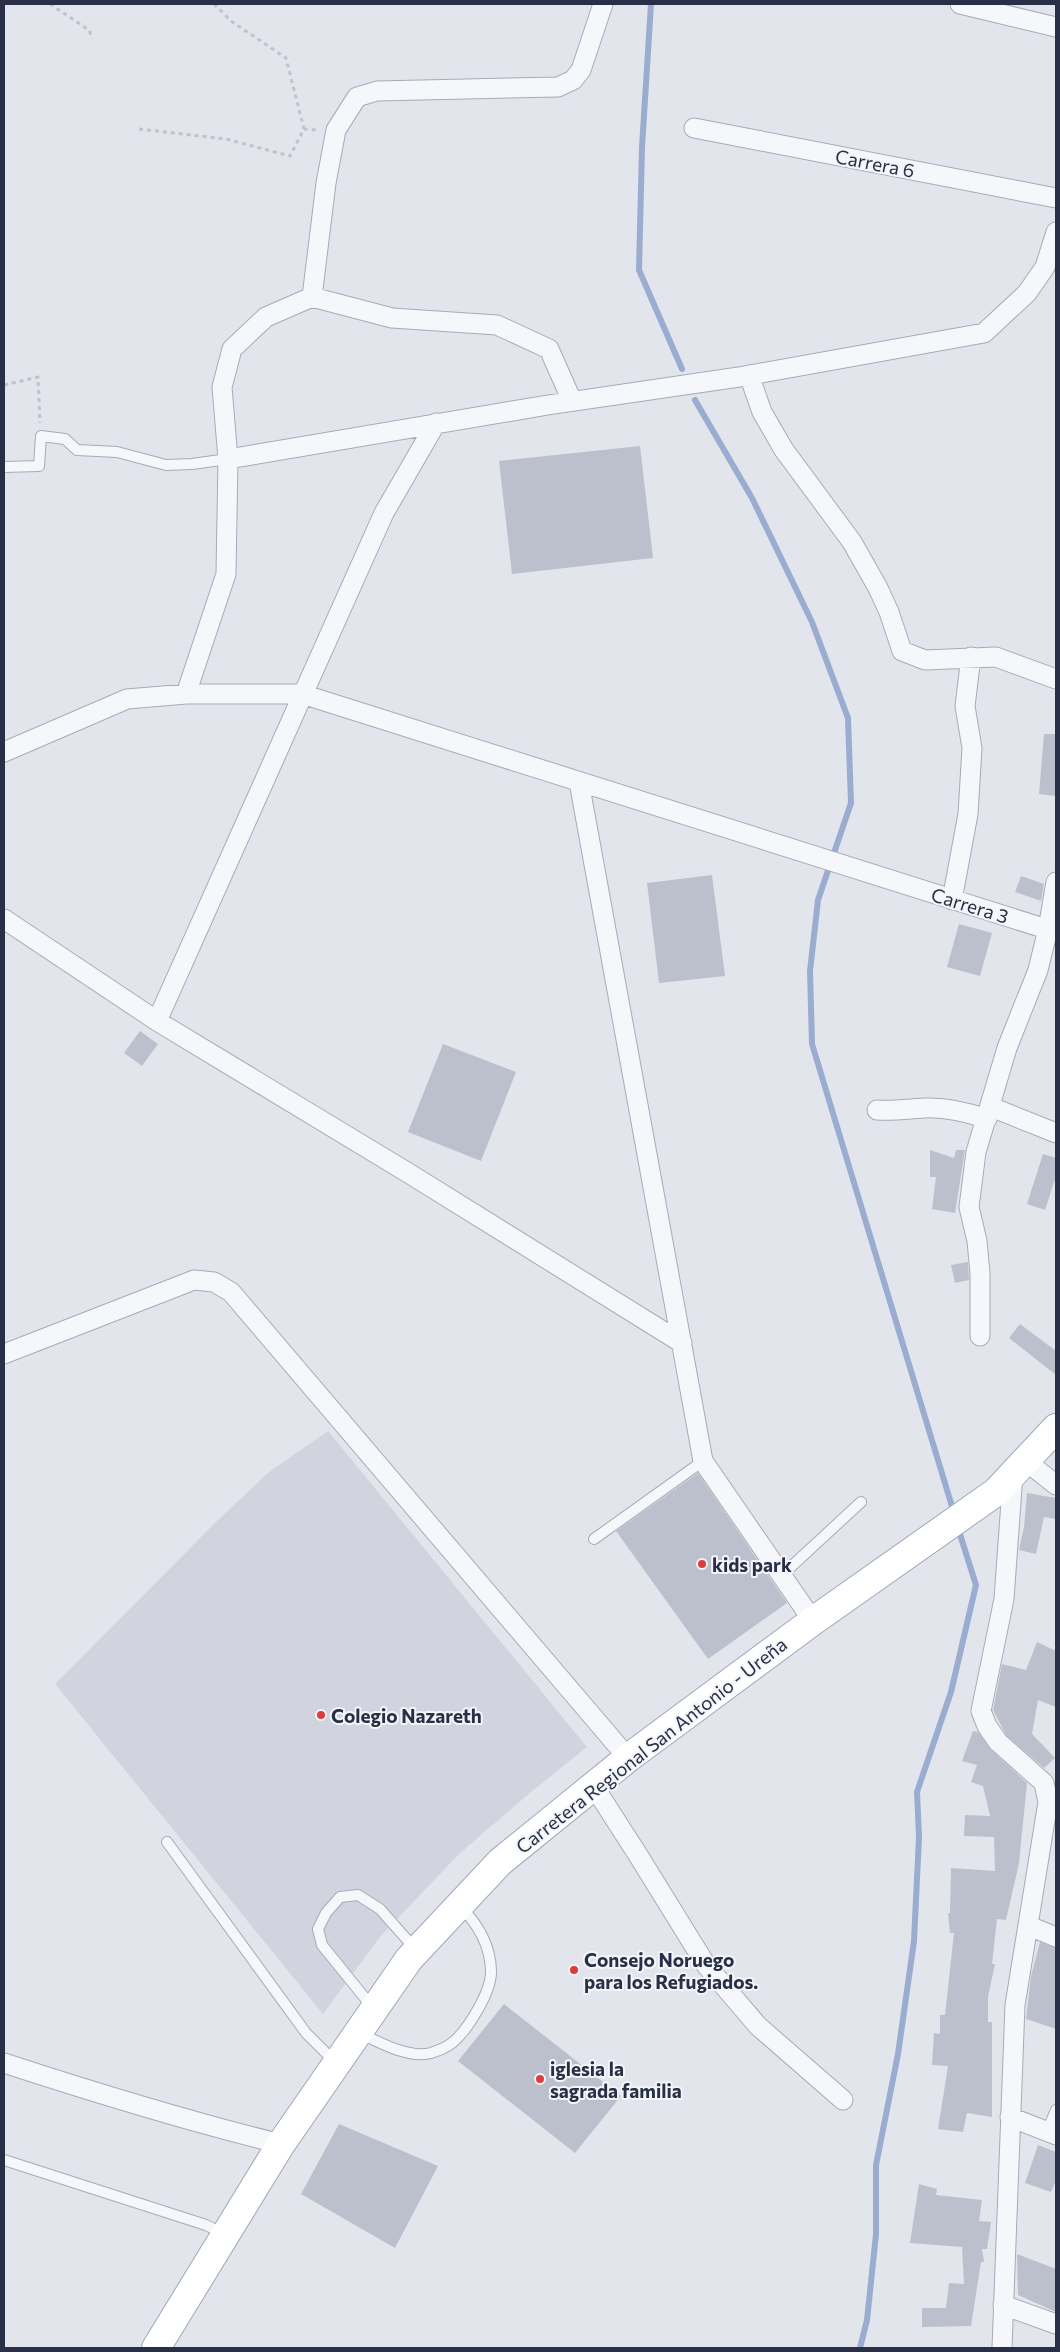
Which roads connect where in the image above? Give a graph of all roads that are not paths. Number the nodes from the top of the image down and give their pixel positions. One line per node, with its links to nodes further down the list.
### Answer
1 (603, 4): 7 (street)
2 (960, 4): 3 (street)
3 (1056, 27)
4 (694, 128): 5 (street, Carrera 6)
5 (1056, 198)
6 (1056, 232): 8 (street)
7 (312, 297): 9 (street); 11 (street)
8 (750, 375): 9 (street); 13 (street)
9 (572, 401): 10 (street)
10 (436, 423): 11 (street); 16 (street)
11 (228, 459): 12 (lane); 15 (street)
12 (4, 467)
13 (971, 657): 14 (street); 20 (street)
14 (1056, 679)
15 (186, 694): 16 (street, Carrera 3); 17 (street, Carrera 3)
16 (302, 694): 18 (street, Carrera 3); 23 (street)
17 (4, 752)
18 (579, 782): 20 (street, Carrera 3); 28 (street)
19 (1056, 882): 22 (street)
20 (952, 900): 22 (street, Carrera 3)
21 (4, 919): 23 (street)
22 (1052, 930): 25 (street)
23 (157, 1022): 28 (street)
24 (876, 1110): 25 (street)
25 (989, 1113): 26 (street); 27 (street)
26 (1056, 1133)
27 (980, 1336)
28 (682, 1343): 31 (street)
29 (4, 1354): 38 (street)
30 (1054, 1433): 32 (main road, Carretera Regional San Antonio - Ureña)
31 (703, 1461): 35 (lane); 36 (street)
32 (1012, 1475): 33 (street); 37 (main road, Carretera Regional San Antonio - Ureña); 42 (street)
33 (1056, 1485)
34 (861, 1502): 36 (lane)
35 (594, 1539)
36 (781, 1576): 37 (street)
37 (813, 1621): 38 (main road, Carretera Regional San Antonio - Ureña)
38 (628, 1758): 39 (main road, Carretera Regional San Antonio - Ureña)
39 (593, 1786): 41 (main road, Carretera Regional San Antonio - Ureña); 49 (street)
40 (167, 1842): 48 (lane)
41 (460, 1905): 44 (main road, Carretera Regional San Antonio - Ureña); 46 (lane)
42 (1029, 1926): 43 (street); 51 (street)
43 (1056, 1937)
44 (417, 1951): 45 (main road, Carretera Regional San Antonio - Ureña); 45 (lane)
45 (374, 2009): 46 (main road, Carretera Regional San Antonio - Ureña)
46 (358, 2032): 48 (main road, Carretera Regional San Antonio - Ureña)
47 (4, 2063): 53 (street)
48 (336, 2064): 53 (main road, Carretera Regional San Antonio - Ureña)
49 (844, 2100)
50 (1056, 2110): 52 (lane)
51 (1010, 2117): 52 (street); 56 (street)
52 (1052, 2133)
53 (281, 2144): 55 (main road, Carretera Regional San Antonio - Ureña)
54 (4, 2160): 55 (lane)
55 (224, 2234): 58 (main road, Carretera Regional San Antonio - Ureña)
56 (1003, 2304): 57 (street); 59 (street)
57 (1056, 2324)
58 (156, 2348)
59 (1002, 2348)

